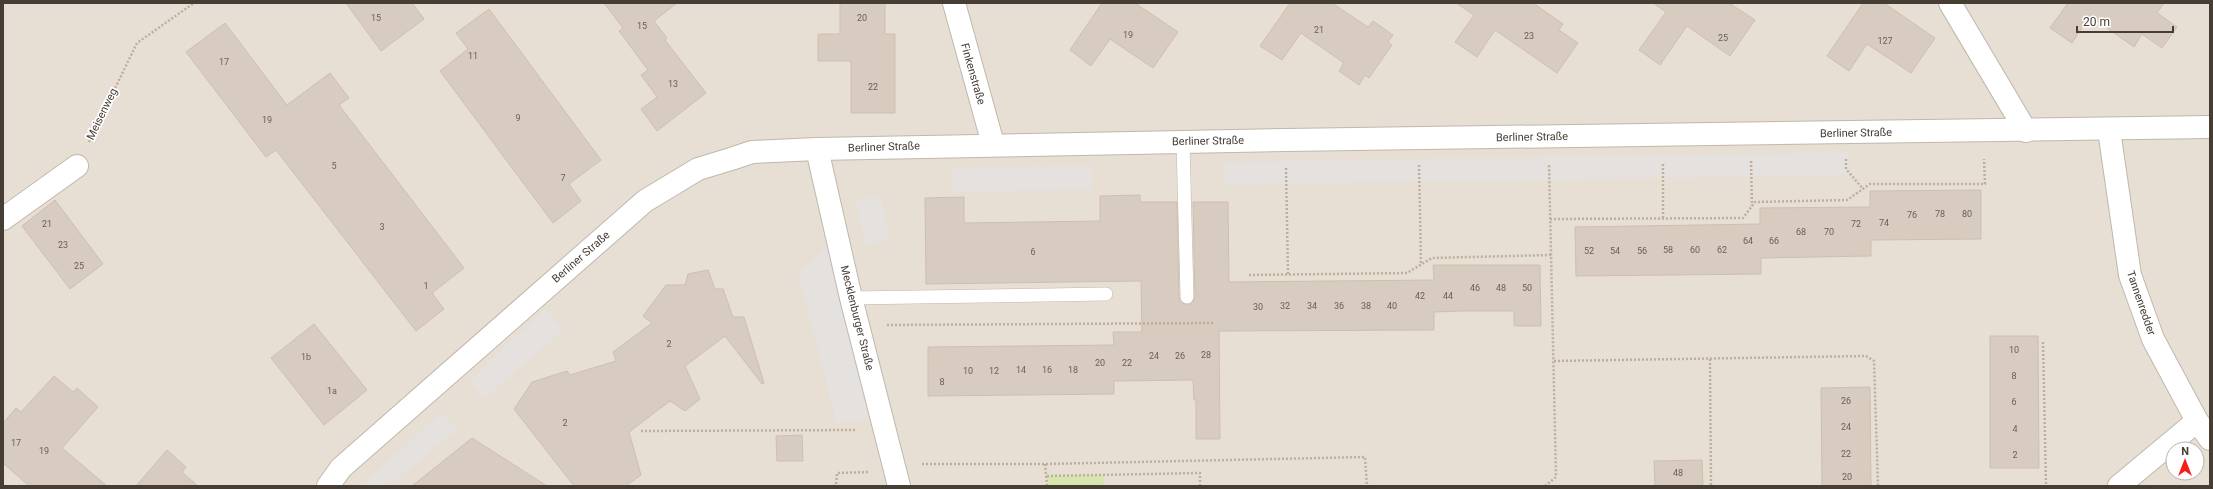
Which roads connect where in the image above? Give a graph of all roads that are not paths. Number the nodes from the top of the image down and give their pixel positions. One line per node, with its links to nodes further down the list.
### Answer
1 (954, 3): 7 (street, Finkenstraße)
2 (1950, 3): 5 (street)
3 (2210, 127): 4 (street, Berliner Straße)
4 (2108, 130): 5 (street, Berliner Straße); 14 (street, Tannenredder)
5 (2026, 131): 6 (street, Berliner Straße)
6 (1183, 142): 7 (street, Berliner Straße); 12 (lane)
7 (993, 144): 8 (street, Berliner Straße)
8 (817, 149): 13 (street, Mecklenburger Straße); 16 (street, Berliner Straße)
9 (77, 166): 10 (street)
10 (3, 219)
11 (1106, 294): 13 (lane)
12 (1187, 297)
13 (851, 298): 17 (street, Mecklenburger Straße)
14 (2197, 420): 15 (street, Tannenredder); 18 (street)
15 (2210, 439)
16 (328, 486)
17 (900, 486)
18 (2119, 486)

